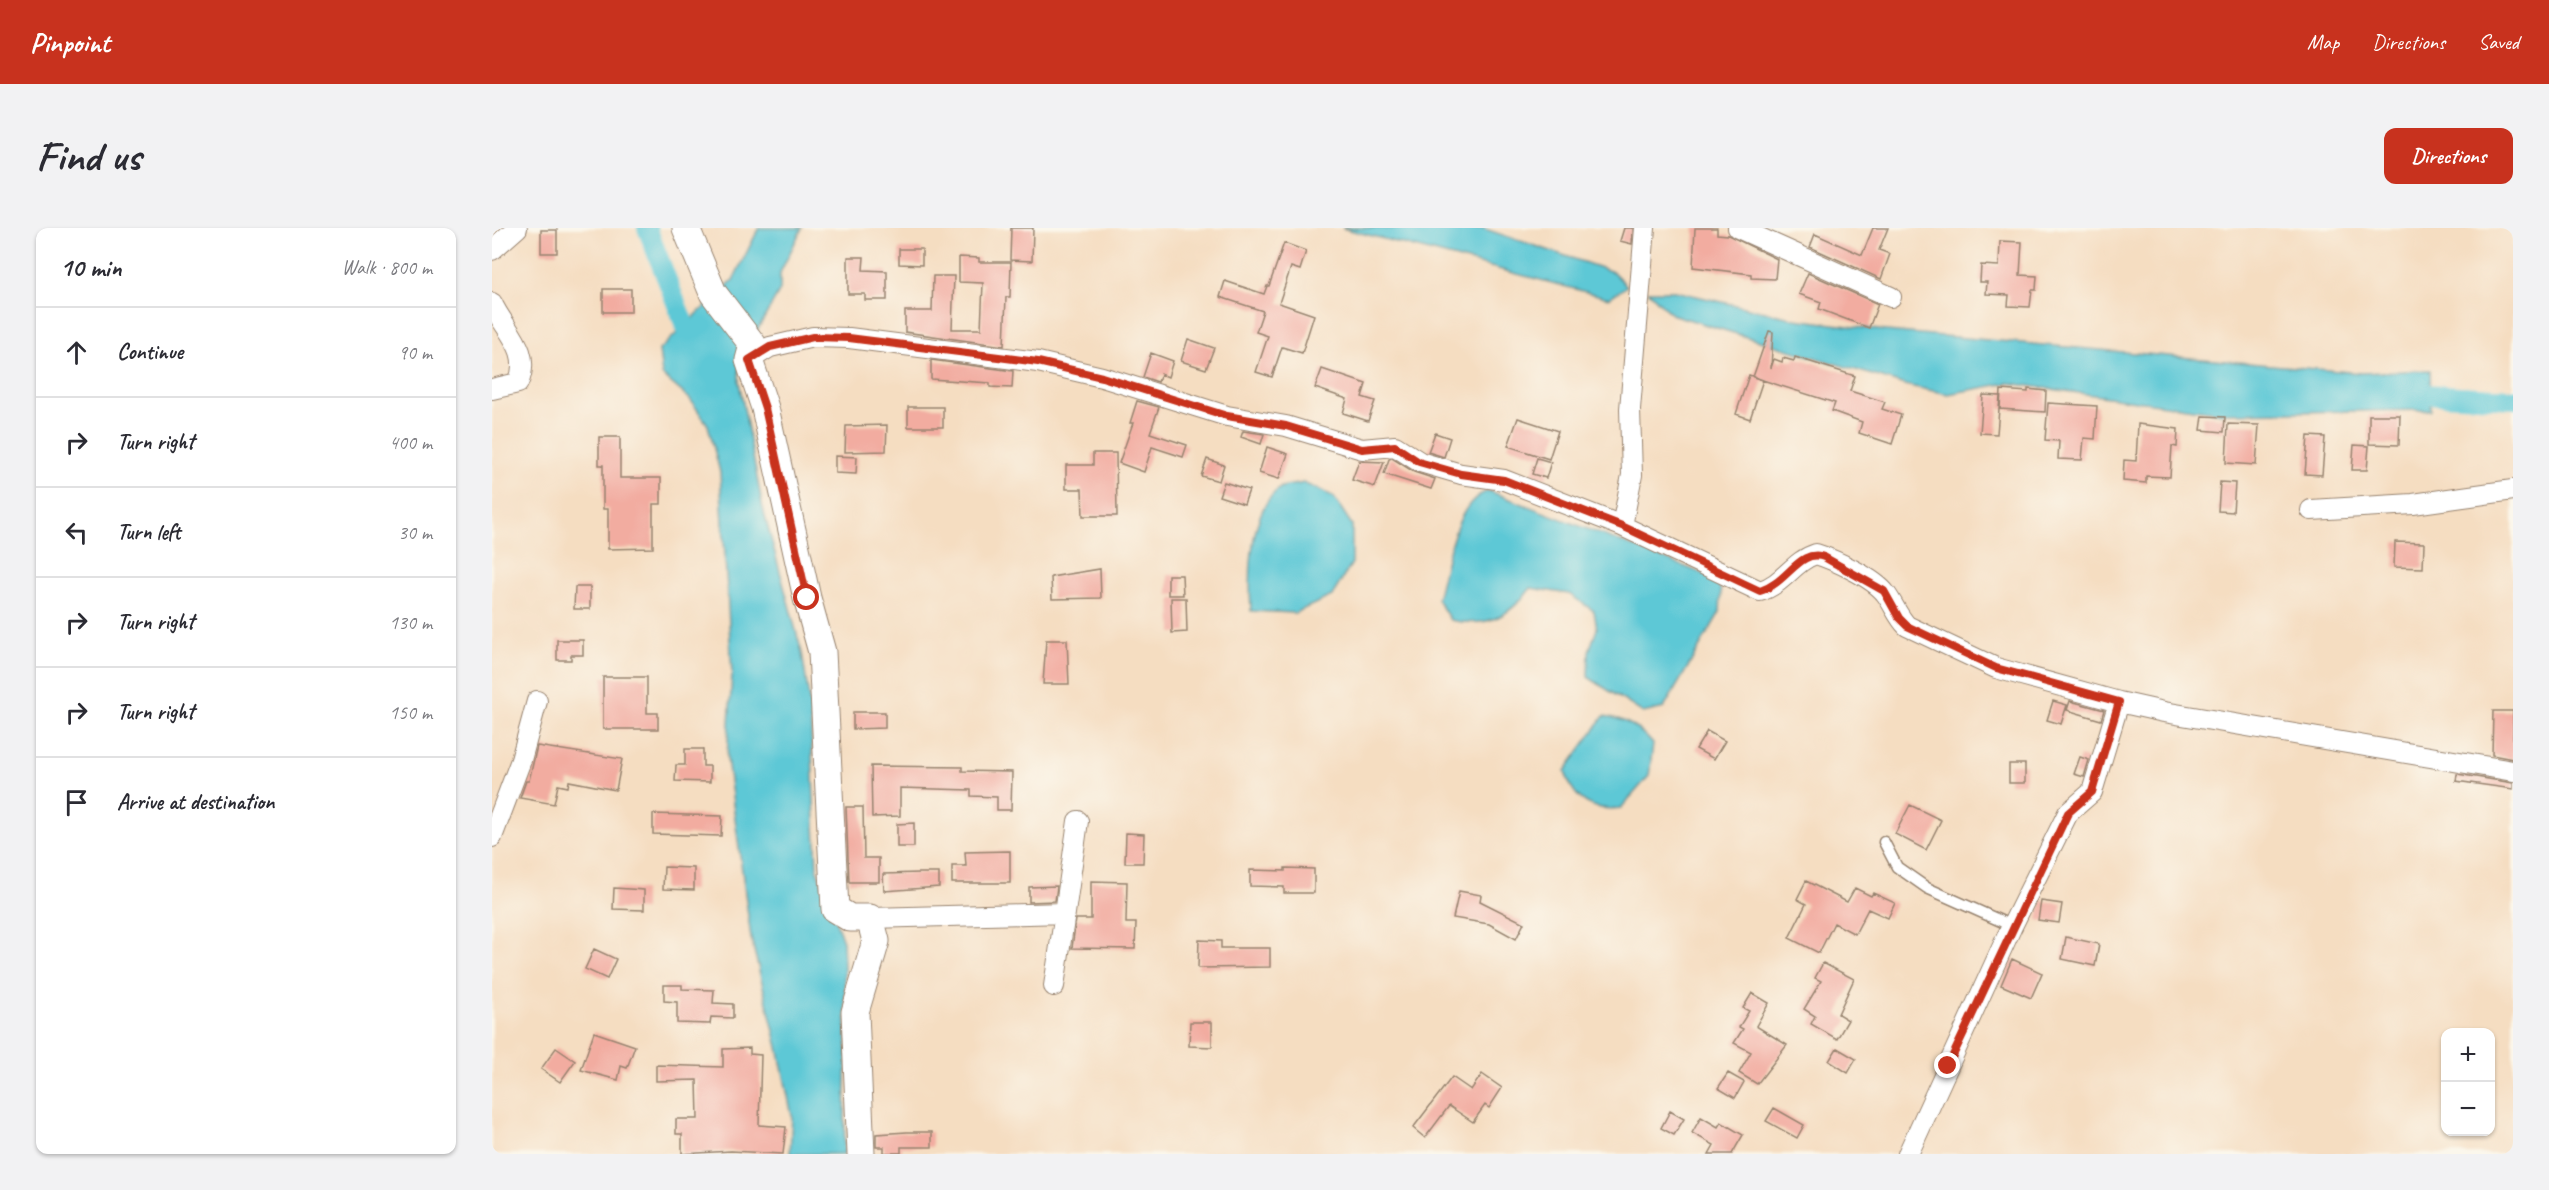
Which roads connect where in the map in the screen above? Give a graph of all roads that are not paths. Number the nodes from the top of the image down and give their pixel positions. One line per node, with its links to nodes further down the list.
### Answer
1 (517, 228): 5 (street)
2 (686, 228): 8 (street)
3 (1645, 228): 12 (street)
4 (1738, 228): 6 (street)
5 (492, 250)
6 (1891, 297)
7 (492, 303): 9 (street)
8 (751, 352): 12 (street); 20 (street)
9 (492, 390)
10 (2513, 490): 11 (street)
11 (2311, 510)
12 (1622, 526): 14 (street)
13 (537, 701): 17 (street)
14 (2119, 702): 15 (street); 21 (street)
15 (2513, 771)
16 (1078, 821): 19 (street)
17 (492, 837)
18 (1884, 842): 21 (lane)
19 (1065, 913): 20 (street); 22 (street)
20 (870, 918): 23 (street)
21 (2012, 926): 24 (street)
22 (1054, 986)
23 (861, 1154)
24 (1908, 1154)

